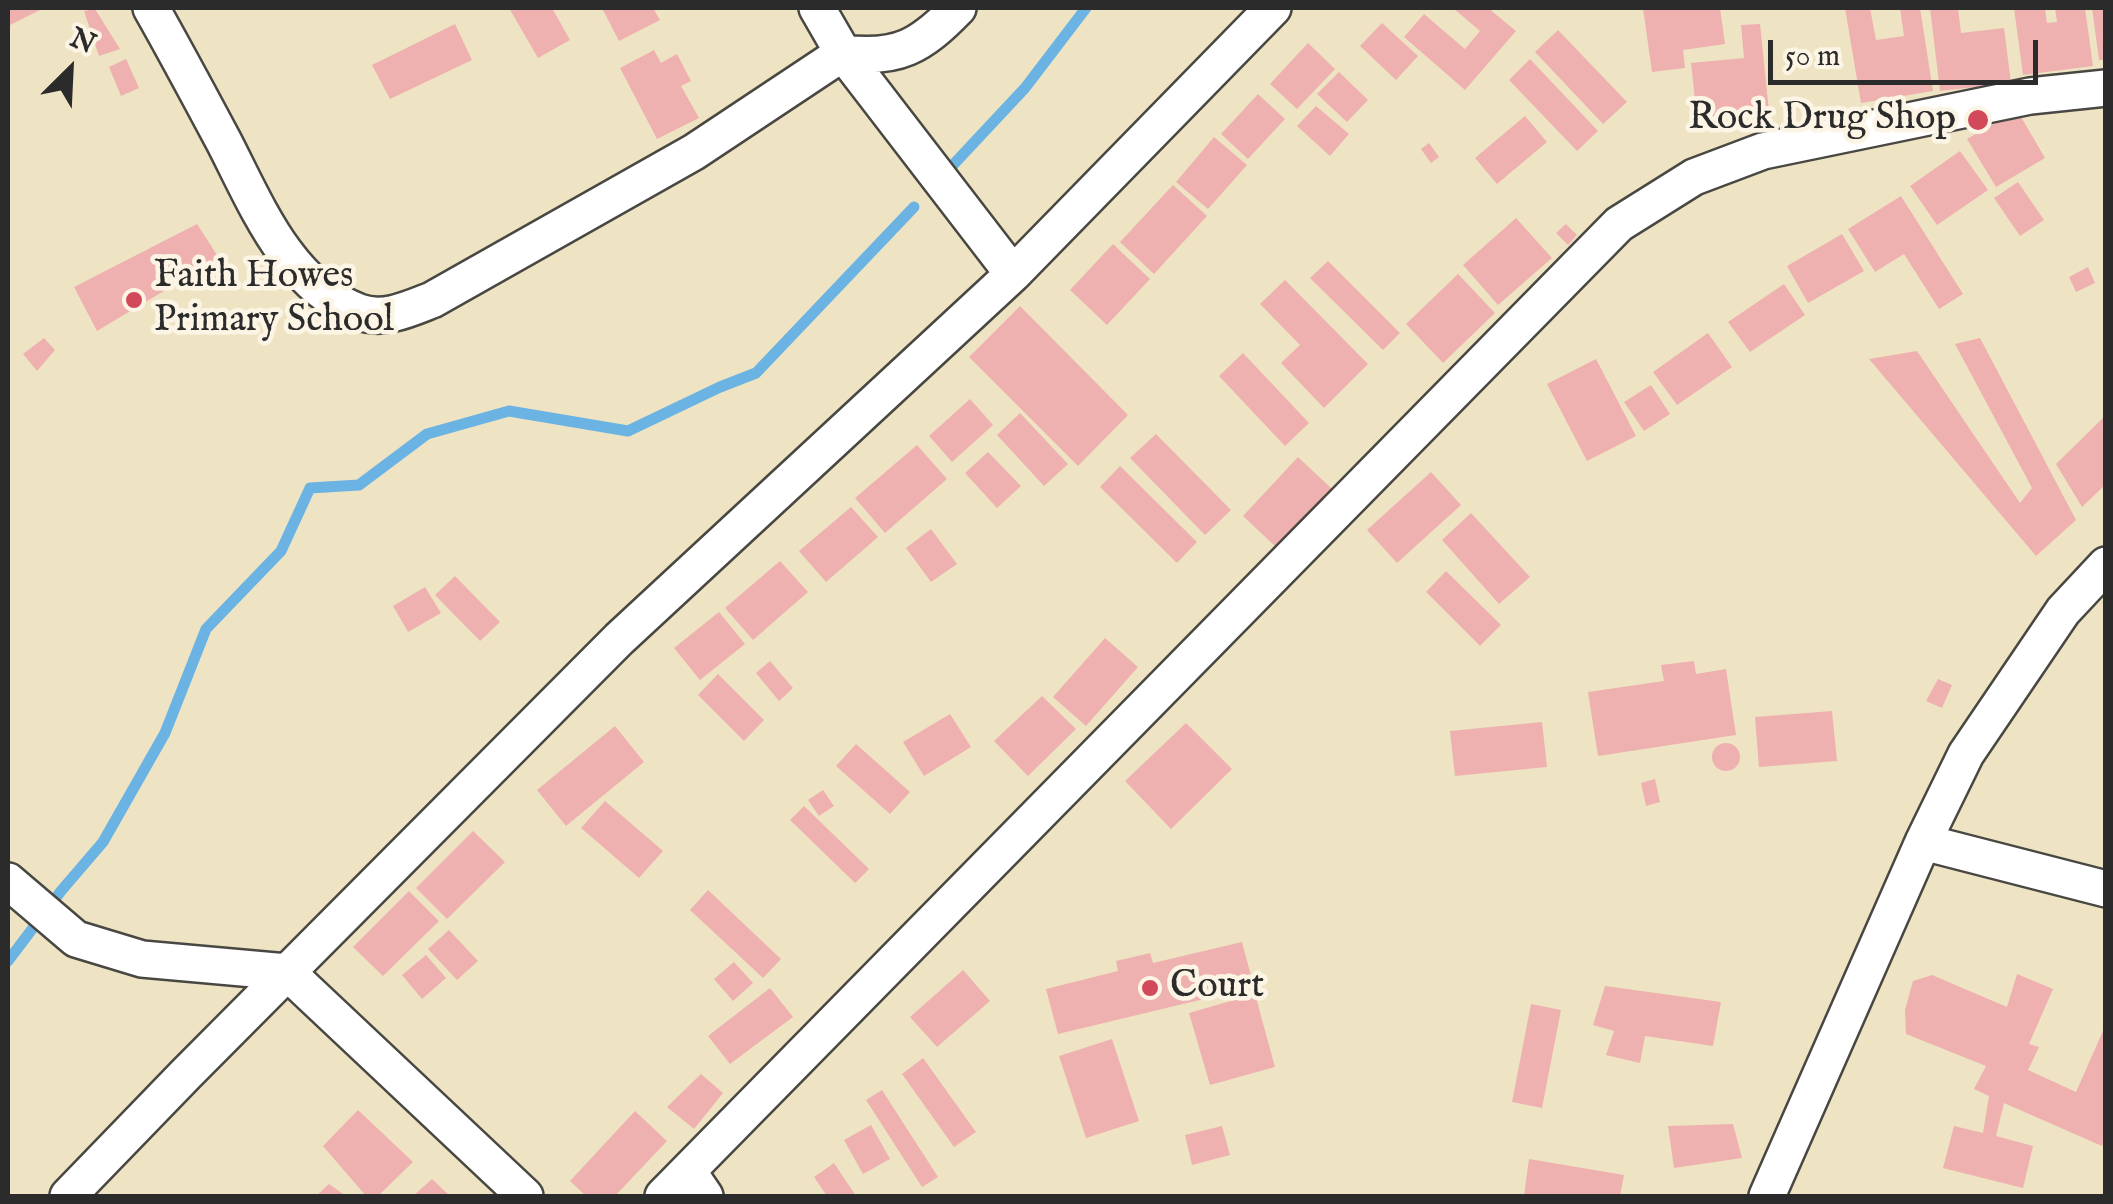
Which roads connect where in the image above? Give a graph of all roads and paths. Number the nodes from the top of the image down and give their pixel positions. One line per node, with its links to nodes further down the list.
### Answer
1 (152, 8): 5 (street)
2 (817, 8): 5 (street)
3 (958, 8): 5 (street)
4 (1274, 8): 7 (street)
5 (843, 53): 7 (street)
6 (2106, 88): 13 (street)
7 (1013, 274): 12 (street)
8 (2106, 564): 9 (street)
9 (1923, 842): 11 (street); 16 (street)
10 (17, 889): 12 (street)
11 (2106, 889)
12 (287, 972): 14 (street); 15 (street)
13 (685, 1188)
14 (68, 1196)
15 (525, 1196)
16 (1767, 1196)

